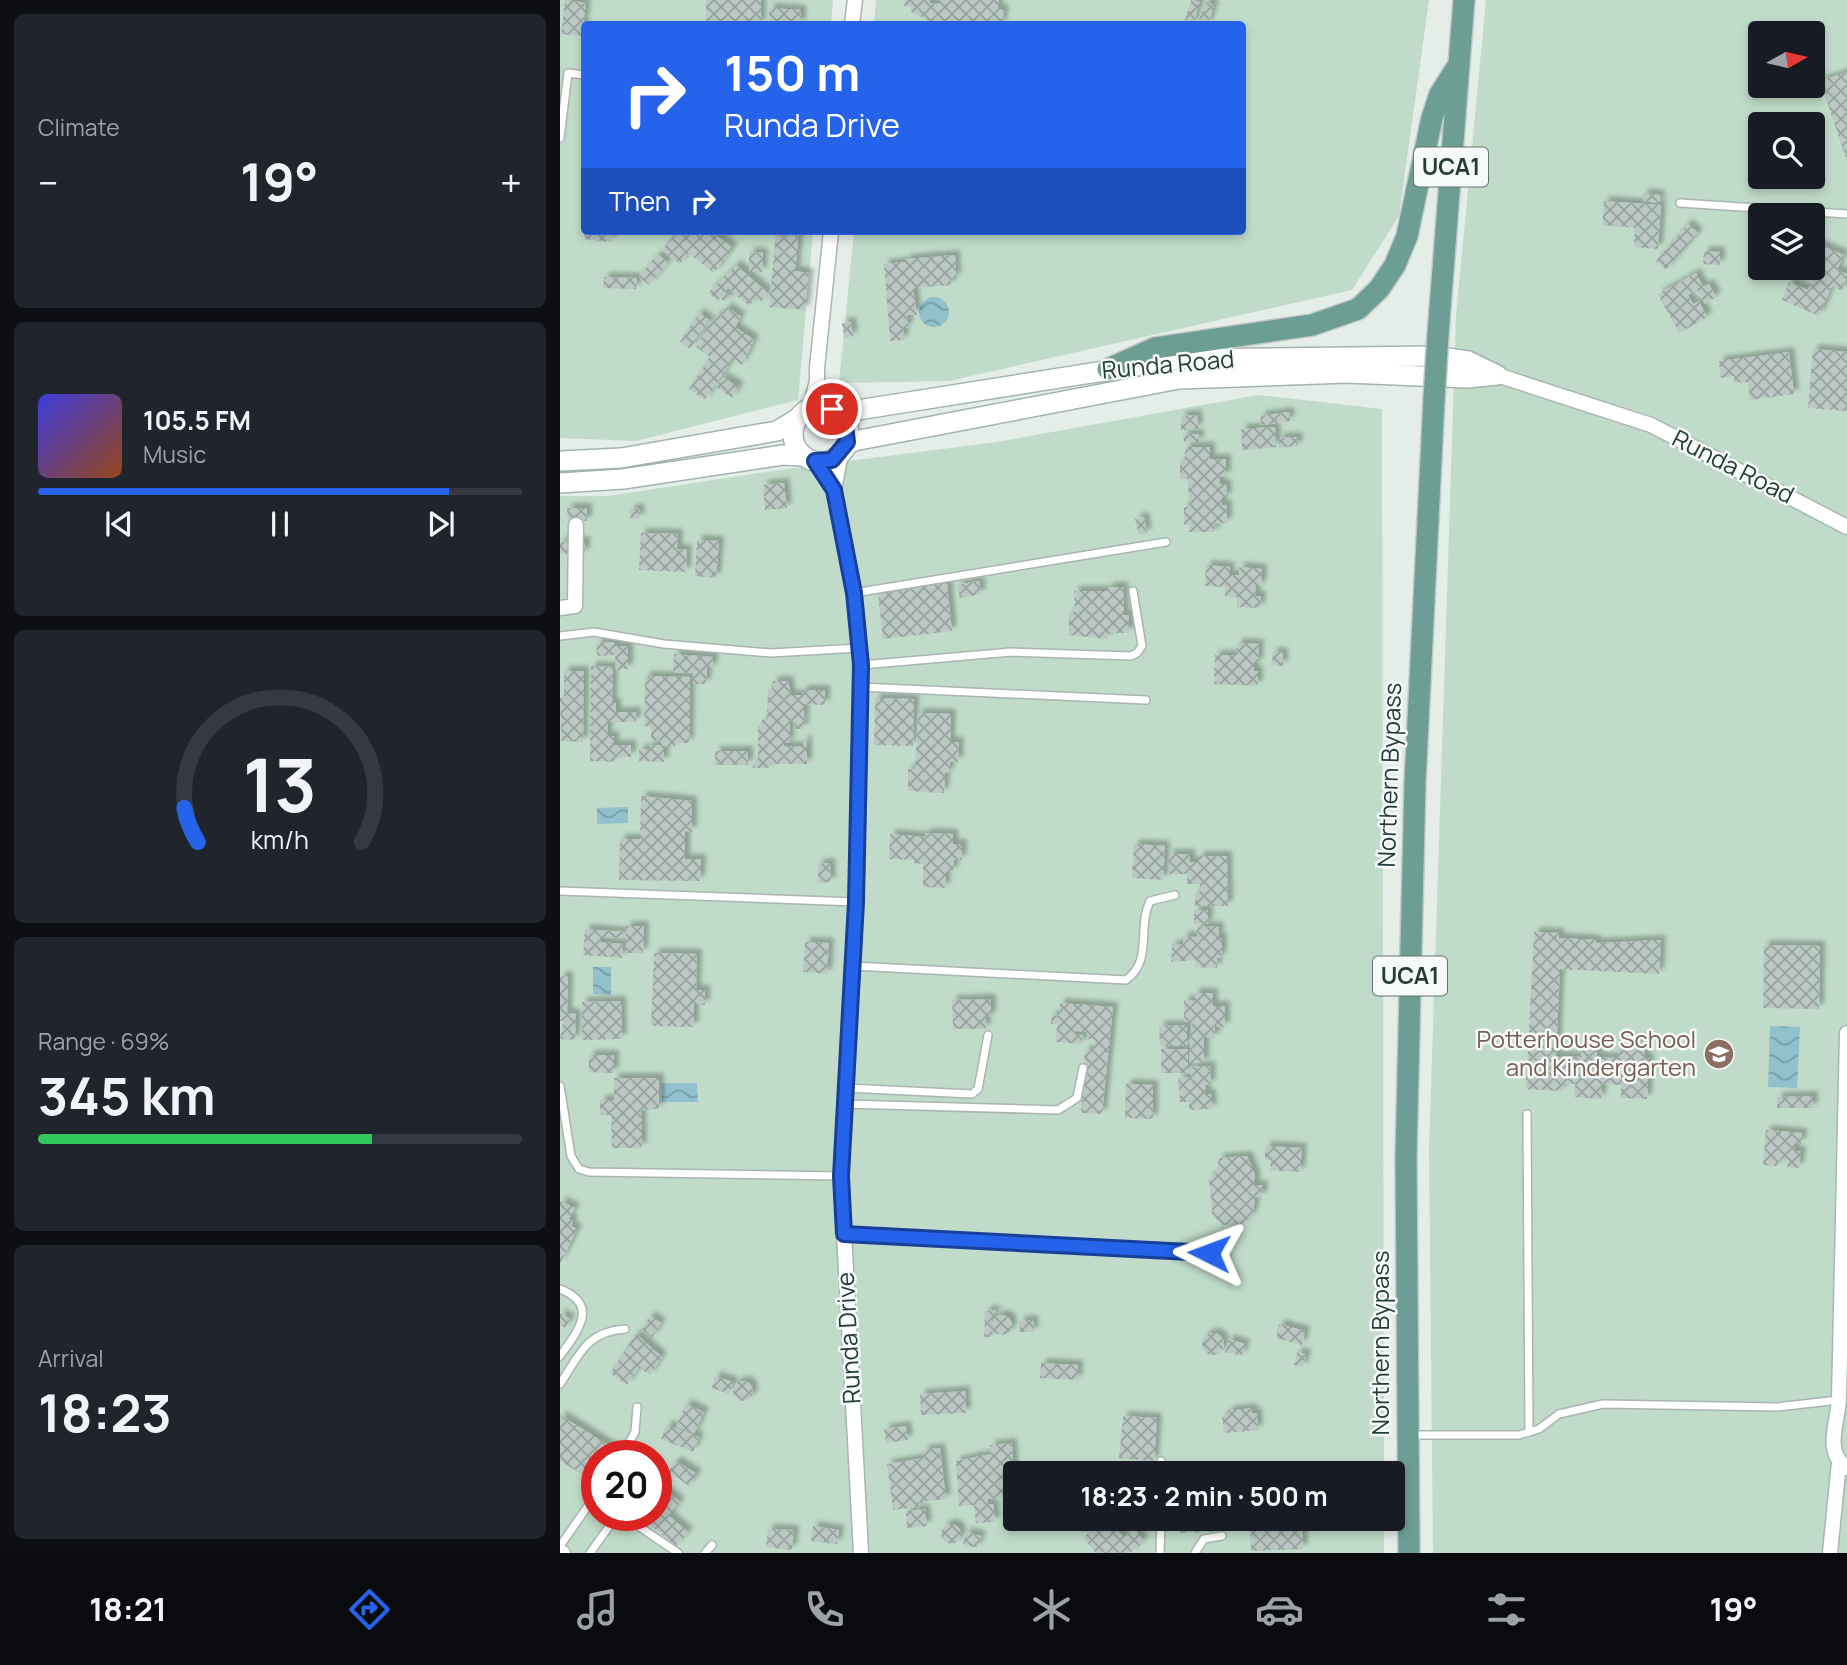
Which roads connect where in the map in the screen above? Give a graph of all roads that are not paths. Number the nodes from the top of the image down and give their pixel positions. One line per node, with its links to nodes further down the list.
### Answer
1 (855, 0): 3 (street)
2 (1464, 0): 4 (main road, Northern Bypass / UCA1)
3 (852, 21)
4 (1459, 64): 10 (main road); 52 (main road, Northern Bypass / UCA1, bridge)
5 (564, 73): 6 (lane)
6 (560, 138)
7 (1681, 202): 8 (lane)
8 (1847, 214)
9 (831, 235): 12 (street)
10 (1108, 369): 11 (street, Runda Road); 13 (street, Runda Road)
11 (1497, 375): 15 (street, Runda Road); 21 (street, Runda Road)
12 (817, 381): 13 (street, Runda Drive); 14 (street)
13 (835, 411): 14 (street); 15 (street, Runda Drive)
14 (804, 414): 16 (street); 17 (street)
15 (843, 449): 16 (street); 19 (street, Runda Drive)
16 (809, 458): 18 (street); 19 (street)
17 (560, 461)
18 (560, 483)
19 (834, 490): 24 (street, Runda Drive)
20 (576, 525): 25 (street)
21 (1847, 527)
22 (1166, 542): 24 (lane)
23 (1133, 591): 28 (lane)
24 (854, 593): 27 (street, Runda Drive)
25 (560, 608)
26 (560, 636): 27 (lane)
27 (860, 648): 28 (street, Runda Drive)
28 (861, 665): 29 (street, Runda Drive)
29 (861, 687): 30 (lane); 33 (street, Runda Drive)
30 (1146, 701)
31 (560, 891): 33 (lane)
32 (1175, 895): 34 (lane)
33 (856, 902): 34 (street, Runda Drive)
34 (852, 966): 39 (street, Runda Drive)
35 (1847, 1033): 49 (street)
36 (988, 1035): 39 (lane)
37 (1083, 1068): 40 (lane)
38 (560, 1086): 42 (lane)
39 (845, 1088): 40 (street, Runda Drive)
40 (844, 1104): 42 (street, Runda Drive)
41 (1527, 1114): 51 (lane)
42 (841, 1176): 43 (street, Runda Drive)
43 (844, 1234): 44 (lane); 63 (street, Runda Drive)
44 (1209, 1253)
45 (560, 1289): 47 (lane)
46 (625, 1329): 48 (lane)
47 (560, 1356)
48 (560, 1384)
49 (1839, 1400): 51 (lane); 54 (street)
50 (637, 1407): 53 (lane)
51 (1529, 1432): 52 (lane)
52 (1408, 1434): 66 (main road, Northern Bypass / UCA1)
53 (631, 1440)
54 (1843, 1465): 67 (street)
55 (581, 1518): 59 (lane)
56 (1161, 1531): 64 (lane)
57 (1222, 1536): 65 (lane)
58 (712, 1545): 62 (lane)
59 (561, 1550)
60 (590, 1553): 61 (lane)
61 (678, 1553)
62 (705, 1553)
63 (861, 1553)
64 (1160, 1553)
65 (1195, 1553)
66 (1409, 1553)
67 (1830, 1553)

